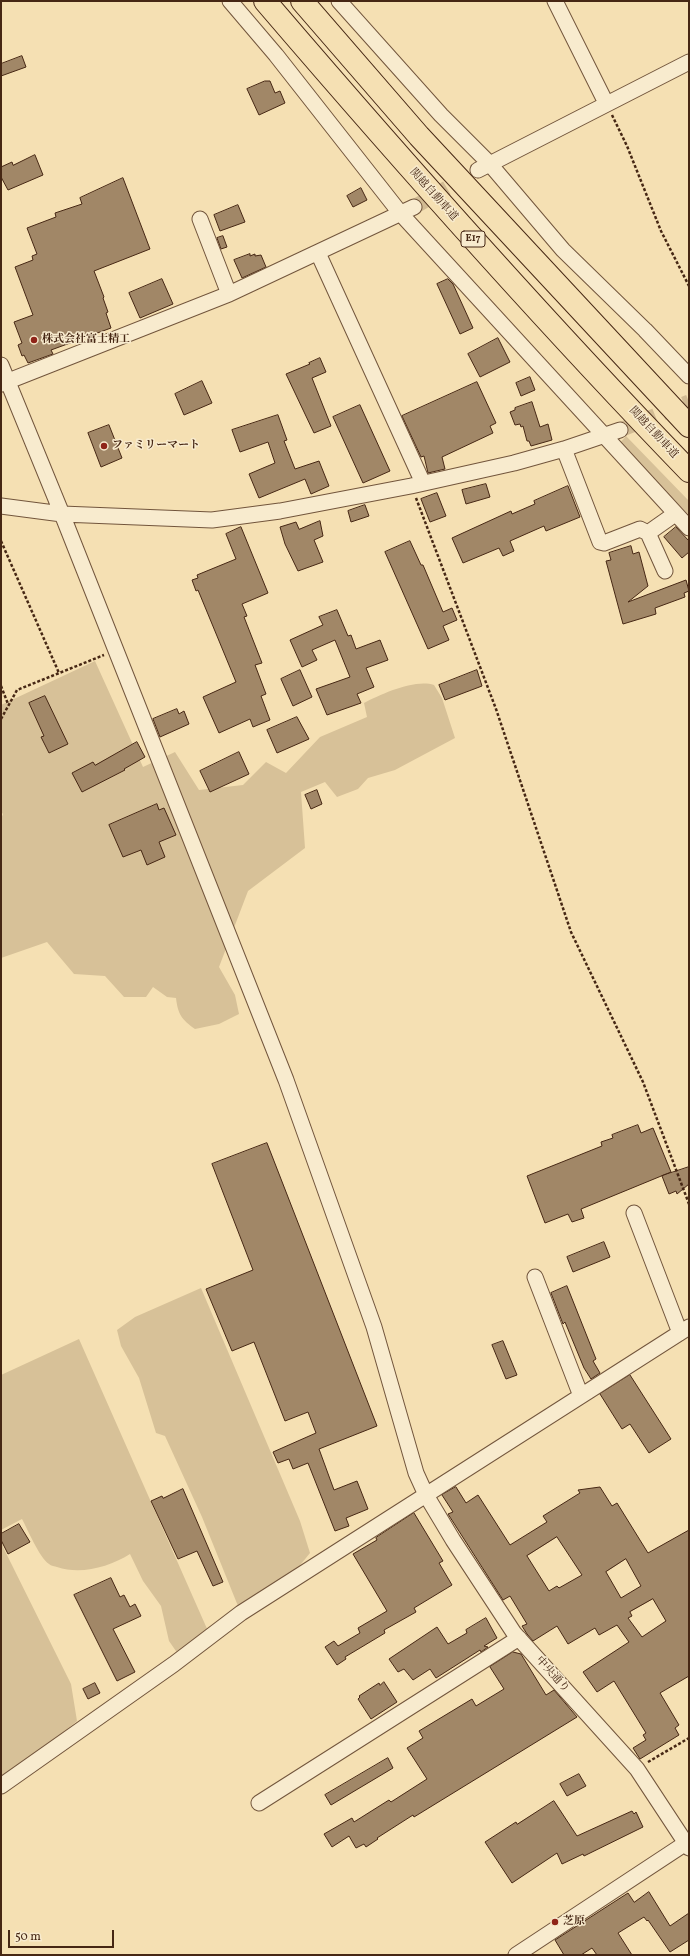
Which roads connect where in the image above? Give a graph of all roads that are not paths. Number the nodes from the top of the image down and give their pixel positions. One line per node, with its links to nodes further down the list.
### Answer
1 (230, 1): 9 (street)
2 (265, 1): 19 (highway, 関越自動車道 / E17)
3 (302, 1): 16 (highway, E17)
4 (339, 1): 8 (street)
5 (555, 1): 7 (street)
6 (689, 62): 7 (street)
7 (606, 103): 8 (street)
8 (483, 166): 14 (street)
9 (408, 210): 11 (street); 17 (street)
10 (200, 219): 12 (street)
11 (318, 252): 12 (street); 20 (street)
12 (229, 294): 15 (street)
13 (1, 365): 15 (street, 中央通り)
14 (689, 376)
15 (4, 383): 22 (street, 中央通り)
16 (689, 426)
17 (613, 433): 18 (street); 23 (street)
18 (564, 450): 20 (street); 25 (street)
19 (689, 471)
20 (417, 485): 22 (street)
21 (1, 506): 22 (street)
22 (62, 514): 31 (street, 中央通り)
23 (675, 514): 24 (street); 25 (street)
24 (689, 528)
25 (648, 533): 26 (street)
26 (665, 570)
27 (634, 1213): 29 (street)
28 (535, 1277): 30 (street)
29 (685, 1330): 30 (street)
30 (581, 1396): 31 (street)
31 (426, 1495): 32 (street, 中央通り); 33 (street)
32 (519, 1638): 34 (street); 35 (street, 中央通り)
33 (1, 1786)
34 (259, 1803)
35 (688, 1844): 36 (street)
36 (516, 1955)

